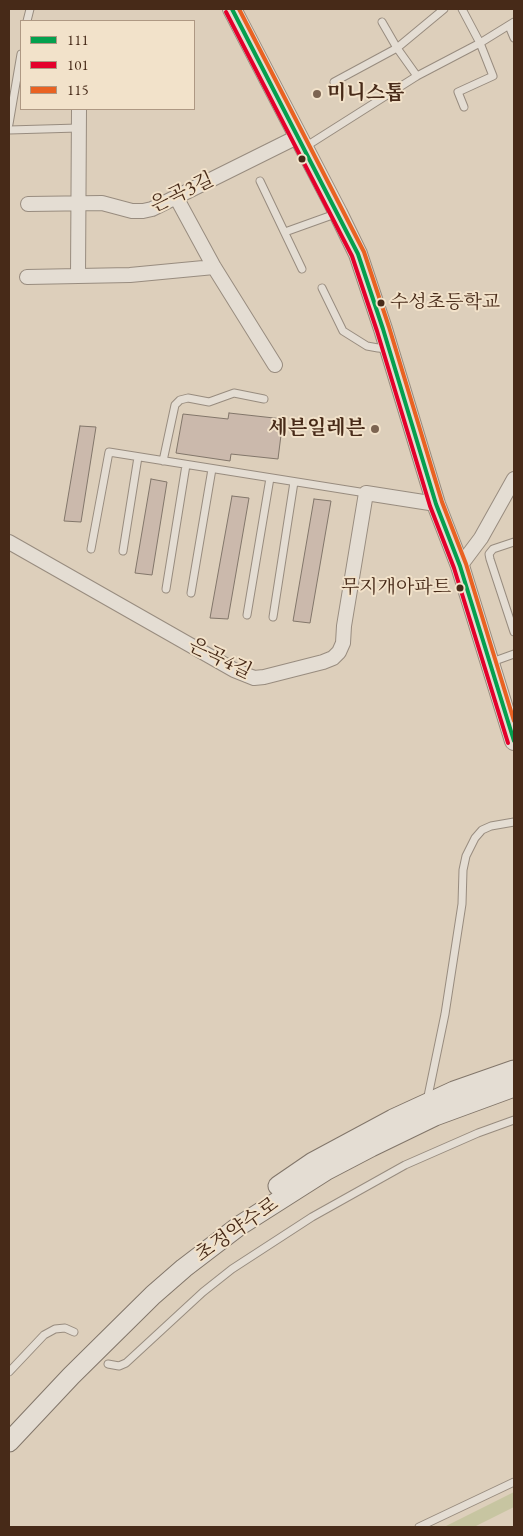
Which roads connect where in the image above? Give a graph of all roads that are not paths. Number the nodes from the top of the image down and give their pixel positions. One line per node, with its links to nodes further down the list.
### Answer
1 (232, 9): 17 (street)
2 (444, 9): 8 (lane)
3 (462, 9): 7 (lane)
4 (382, 22): 8 (lane)
5 (512, 24): 6 (lane); 7 (lane)
6 (514, 38)
7 (480, 43): 10 (lane); 12 (lane)
8 (397, 48): 10 (lane); 11 (lane)
9 (20, 60): 14 (lane)
10 (417, 76): 17 (lane)
11 (334, 82)
12 (464, 107)
13 (79, 110): 15 (street)
14 (9, 124)
15 (78, 128): 16 (lane); 20 (street)
16 (9, 130)
17 (302, 142): 19 (street, 은곡3길); 22 (street)
18 (260, 181): 23 (lane)
19 (176, 197): 20 (street, 은곡3길); 24 (street)
20 (78, 202): 21 (street, 은곡3길); 26 (street)
21 (28, 204)
22 (338, 213): 23 (lane); 29 (street)
23 (285, 232): 25 (lane)
24 (214, 266): 26 (street); 30 (street)
25 (302, 268)
26 (78, 275): 27 (street)
27 (27, 277)
28 (322, 288): 29 (lane)
29 (389, 349): 40 (street)
30 (275, 365)
31 (264, 399): 33 (lane)
32 (138, 457): 33 (lane); 43 (lane); 44 (lane)
33 (164, 461): 34 (lane)
34 (186, 465): 35 (lane); 46 (lane)
35 (212, 469): 36 (lane); 47 (lane)
36 (270, 478): 38 (lane); 48 (lane)
37 (514, 479): 45 (street)
38 (294, 482): 39 (lane); 49 (lane)
39 (366, 493): 40 (street); 41 (street, 은곡4길)
40 (436, 504): 45 (street)
41 (9, 542)
42 (514, 542): 50 (lane)
43 (91, 549)
44 (123, 552)
45 (460, 566): 52 (street)
46 (166, 588)
47 (191, 593)
48 (247, 615)
49 (273, 618)
50 (514, 632)
51 (514, 654): 52 (lane)
52 (489, 663): 53 (street)
53 (514, 741)
54 (514, 822): 58 (lane)
55 (511, 1073): 56 (main road, 초정약수로); 58 (main road, 초정약수로)
56 (493, 1094): 57 (main road); 64 (main road, 초정약수로)
57 (514, 1095)
58 (426, 1103): 63 (main road, 초정약수로)
59 (514, 1120): 61 (lane)
60 (74, 1332): 62 (lane)
61 (108, 1364)
62 (9, 1372)
63 (9, 1425)
64 (9, 1442)
65 (514, 1482): 66 (lane)
66 (419, 1527)

